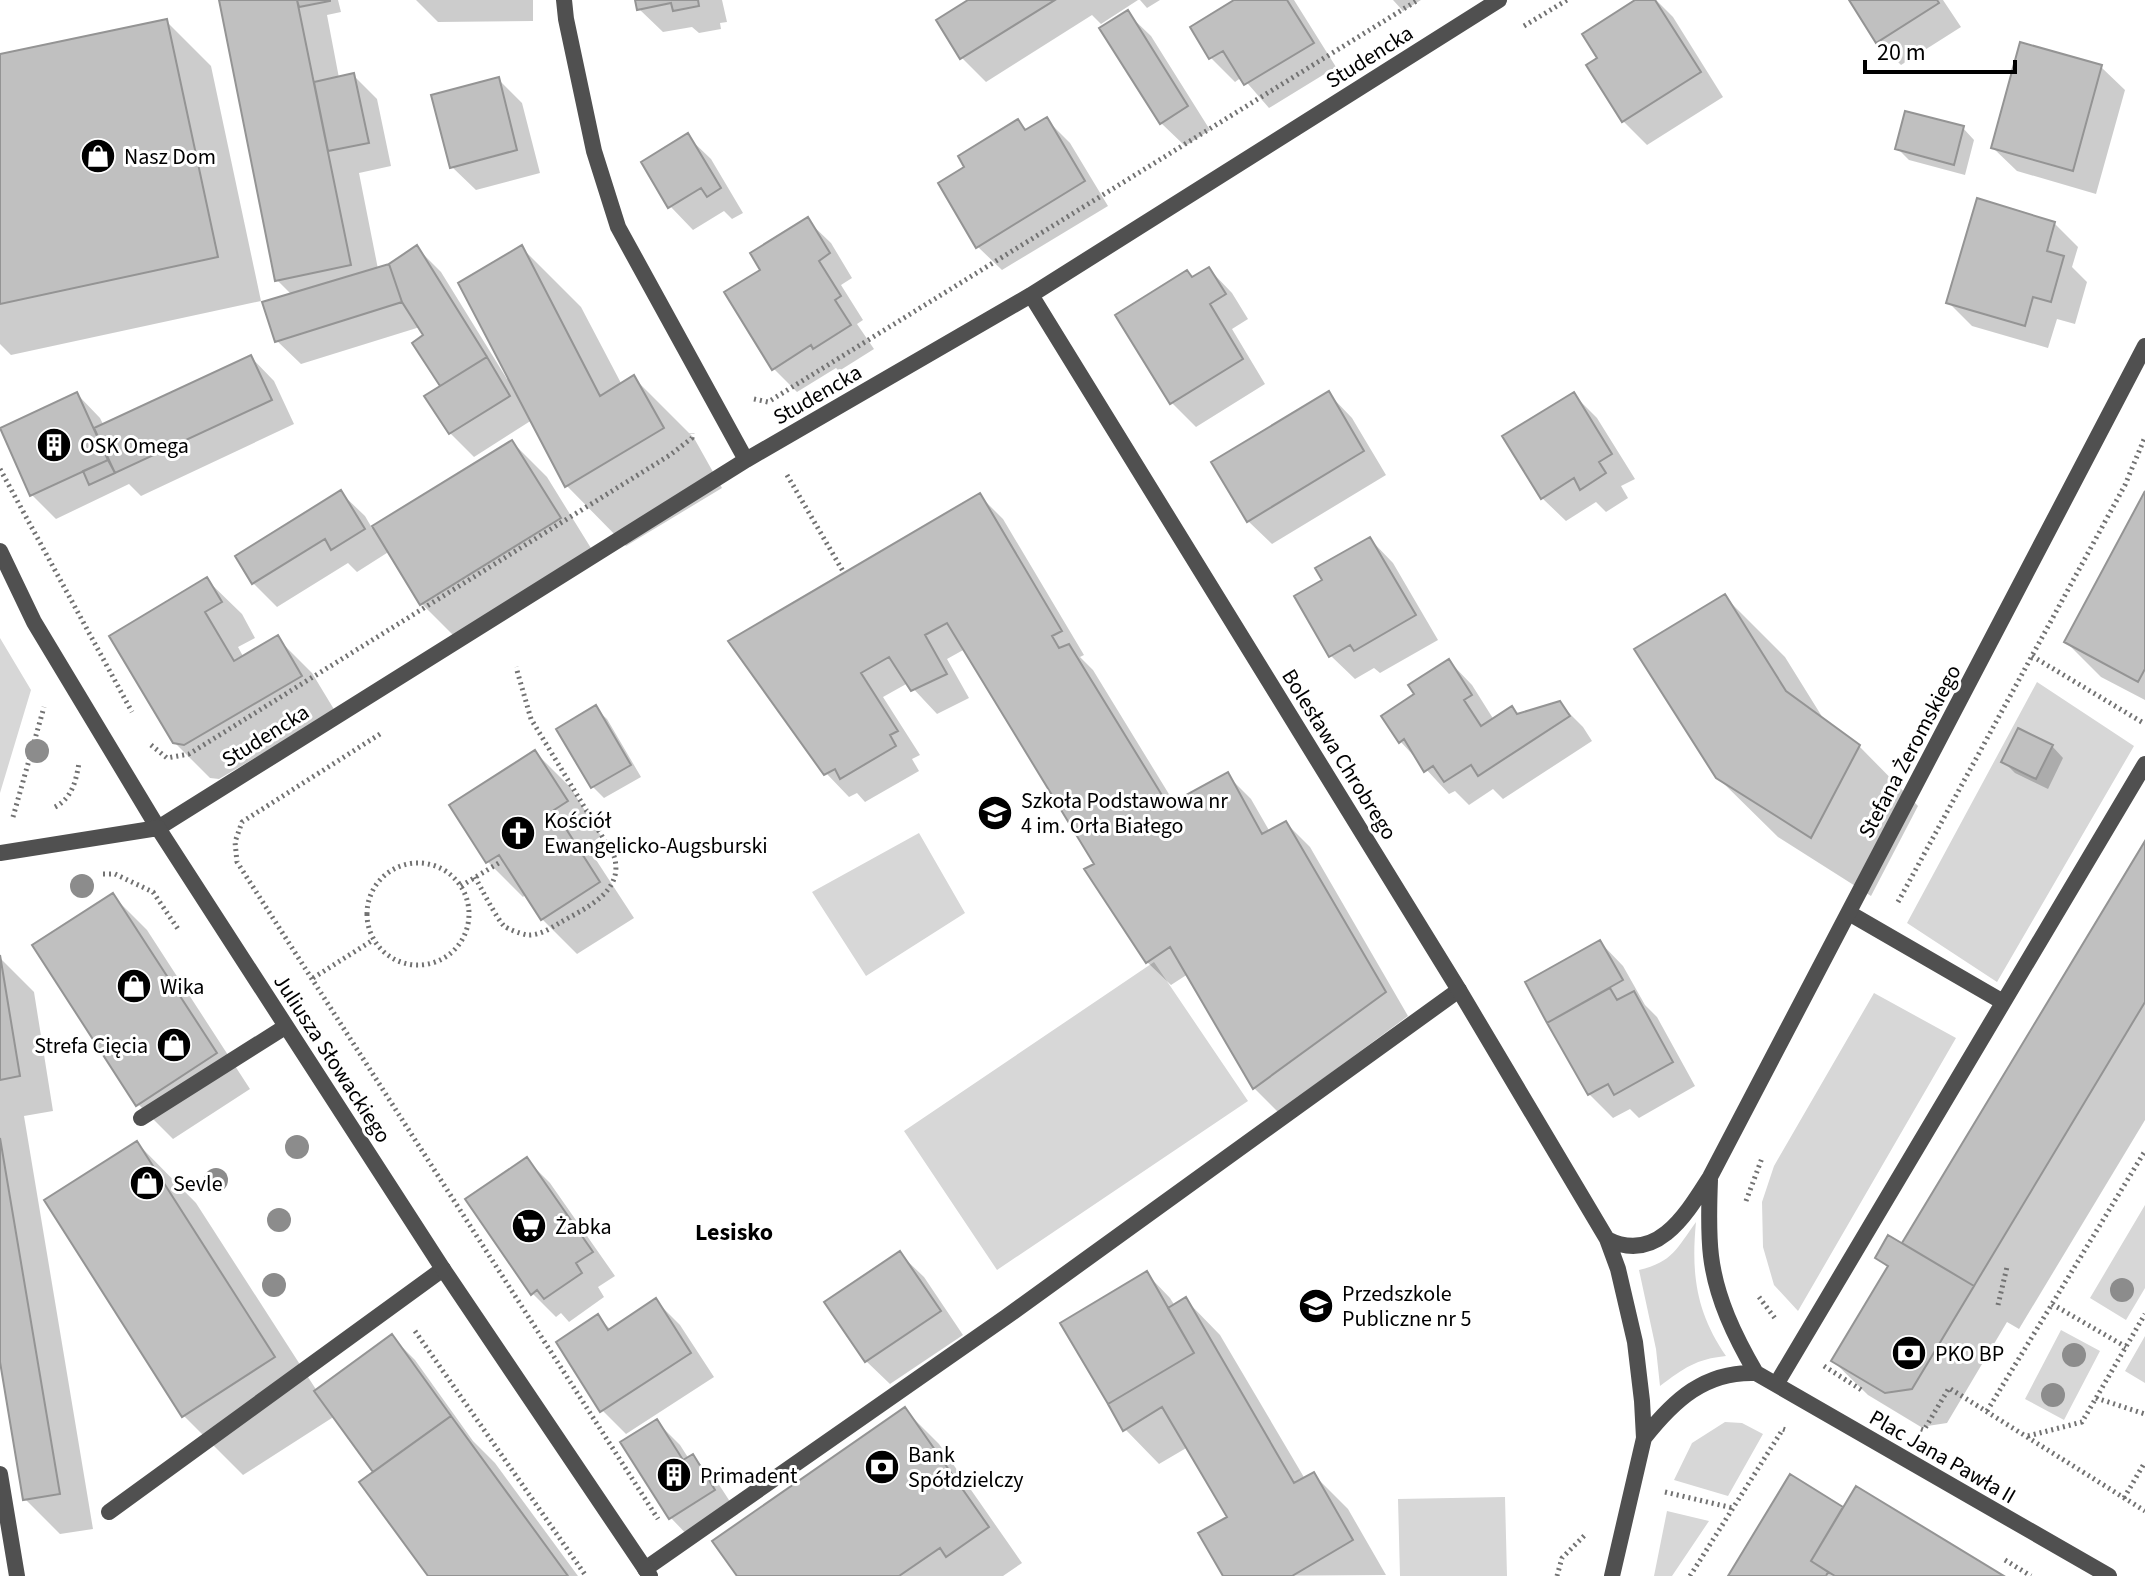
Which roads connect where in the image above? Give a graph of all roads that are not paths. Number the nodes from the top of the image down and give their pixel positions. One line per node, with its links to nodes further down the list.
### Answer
1 (564, 0): 5 (street)
2 (1499, 0): 3 (street, Studencka)
3 (1031, 295): 5 (street, Studencka); 11 (street, Bolesława Chrobrego)
4 (2145, 346): 10 (street, Stefana Żeromskiego)
5 (746, 460): 8 (street, Studencka)
6 (0, 551): 8 (street, Juliusza Słowackiego)
7 (2145, 764): 12 (street)
8 (158, 828): 9 (street); 13 (street, Juliusza Słowackiego)
9 (8, 852)
10 (1849, 913): 12 (street); 15 (street, Stefana Żeromskiego)
11 (1459, 990): 16 (street, Bolesława Chrobrego); 23 (street)
12 (2003, 1002): 19 (street)
13 (285, 1027): 14 (street); 17 (street, Juliusza Słowackiego)
14 (141, 1118)
15 (1710, 1177): 16 (street, Stefana Żeromskiego); 18 (street)
16 (1607, 1239): 20 (street, Bolesława Chrobrego)
17 (443, 1269): 22 (street); 23 (street, Juliusza Słowackiego)
18 (1756, 1373): 19 (street, Plac Jana Pawła II); 20 (street)
19 (1777, 1383): 26 (street, Plac Jana Pawła II)
20 (1644, 1438): 25 (street)
21 (0, 1474): 24 (street)
22 (109, 1512)
23 (647, 1572)
24 (17, 1576)
25 (1612, 1576)
26 (2109, 1576)

